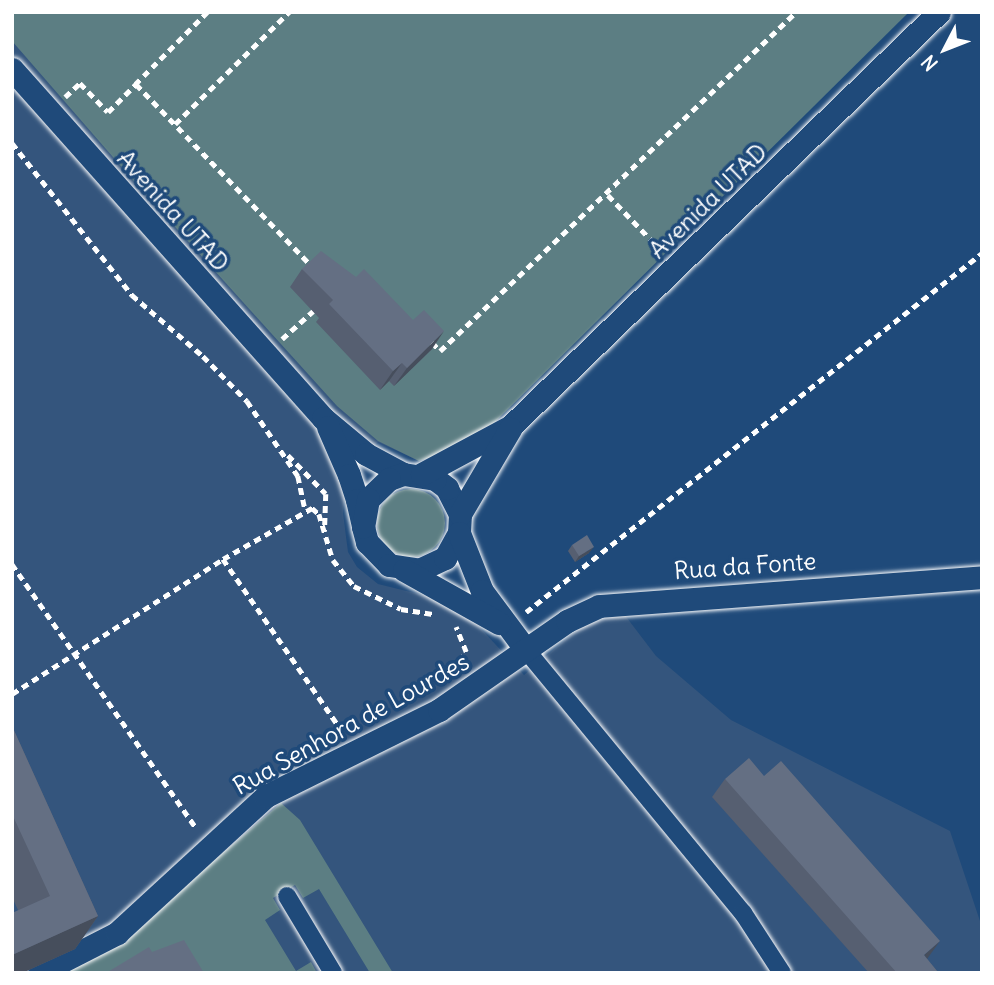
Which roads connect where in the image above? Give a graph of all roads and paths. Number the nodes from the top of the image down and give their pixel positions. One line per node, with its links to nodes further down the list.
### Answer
1 (208, 12): 6 (path)
2 (289, 12): 8 (path)
3 (796, 12): 10 (path)
4 (939, 12): 13 (street, Avenida UTAD)
5 (12, 69): 7 (street, Avenida UTAD)
6 (136, 84): 7 (path); 8 (path)
7 (61, 124): 16 (street, Avenida UTAD)
8 (174, 124): 12 (path)
9 (12, 143): 19 (path)
10 (608, 195): 13 (path); 15 (path)
11 (982, 253): 31 (path)
12 (312, 266)
13 (677, 267): 18 (street, Avenida UTAD)
14 (313, 310): 16 (path)
15 (422, 331)
16 (267, 355): 17 (street, Avenida UTAD)
17 (323, 418): 20 (street, Avenida UTAD); 23 (street, Avenida UTAD)
18 (511, 426): 20 (street, Avenida UTAD); 22 (street, Avenida UTAD)
19 (284, 451): 21 (path); 24 (path)
20 (412, 474): 22 (street, Avenida UTAD); 23 (street, Avenida UTAD)
21 (305, 509): 24 (path); 25 (path)
22 (459, 523): 27 (street, Avenida UTAD); 31 (street)
23 (363, 527): 27 (street, Avenida UTAD)
24 (325, 532): 29 (path)
25 (223, 559): 33 (path); 37 (path)
26 (12, 564): 33 (path)
27 (404, 570): 31 (street)
28 (982, 577): 32 (street, Rua da Fonte)
29 (440, 617)
30 (448, 620): 34 (path)
31 (507, 627): 32 (street)
32 (526, 650): 43 (street, Rua Senhora de Lourdes); 45 (street)
33 (72, 655): 35 (path); 40 (path)
34 (447, 677)
35 (12, 694)
36 (353, 726): 37 (path)
37 (342, 731): 38 (path)
38 (331, 738)
39 (203, 822): 40 (path)
40 (197, 829): 41 (path)
41 (189, 837)
42 (287, 896): 44 (street)
43 (39, 973)
44 (332, 973)
45 (782, 973)

